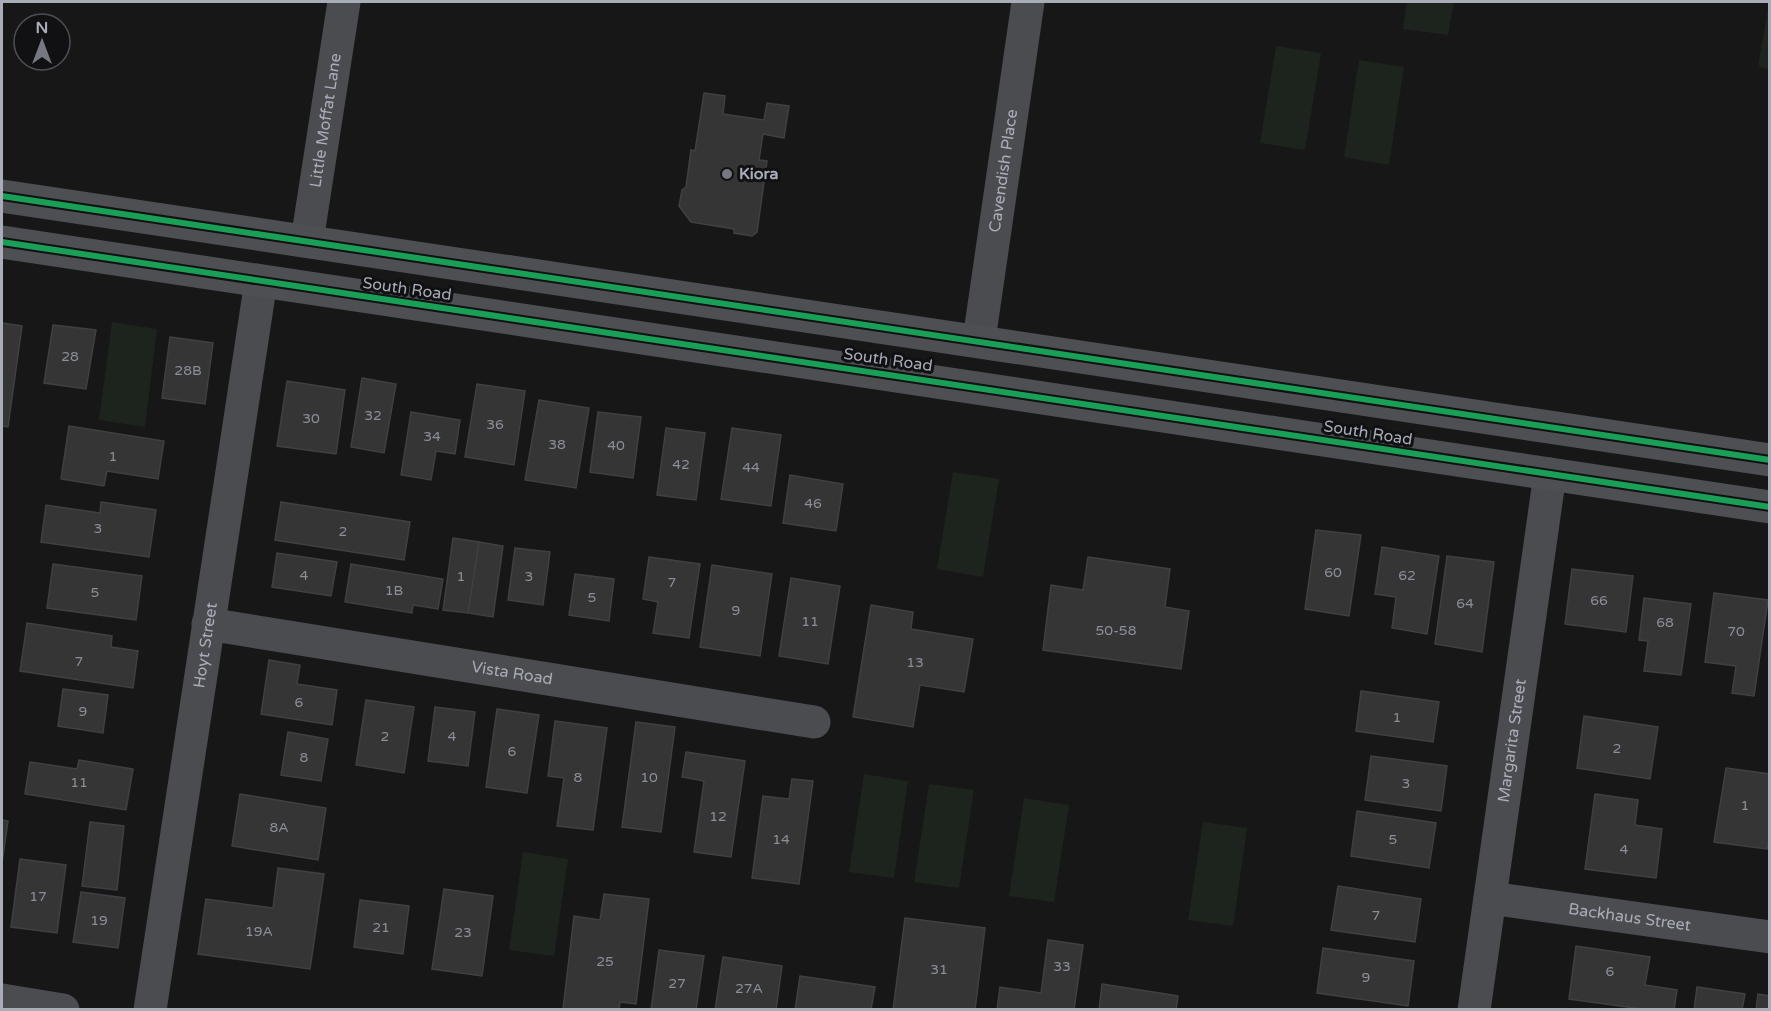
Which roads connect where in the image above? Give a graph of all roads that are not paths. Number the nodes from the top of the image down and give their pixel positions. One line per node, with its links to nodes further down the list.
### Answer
1 (344, 2): 6 (street, Little Moffat Lane)
2 (1028, 2): 8 (street, Cavendish Place)
3 (2, 196): 4 (main road, South Road)
4 (267, 236): 6 (main road, South Road); 7 (main road)
5 (2, 242): 7 (main road, South Road)
6 (307, 242): 8 (main road, South Road)
7 (261, 281): 11 (main road, South Road); 13 (street, Hoyt Street)
8 (979, 340): 9 (main road, South Road)
9 (1558, 428): 10 (main road, South Road); 11 (main road)
10 (1770, 460)
11 (1550, 474): 12 (main road, South Road); 15 (street, Margarita Street)
12 (1770, 507)
13 (208, 624): 14 (street, Vista Road); 19 (street, Hoyt Street)
14 (814, 722)
15 (1490, 898): 16 (street, Backhaus Street); 20 (street, Margarita Street)
16 (1770, 937)
17 (2, 1000): 18 (street)
18 (63, 1010)
19 (150, 1010)
20 (1474, 1010)

